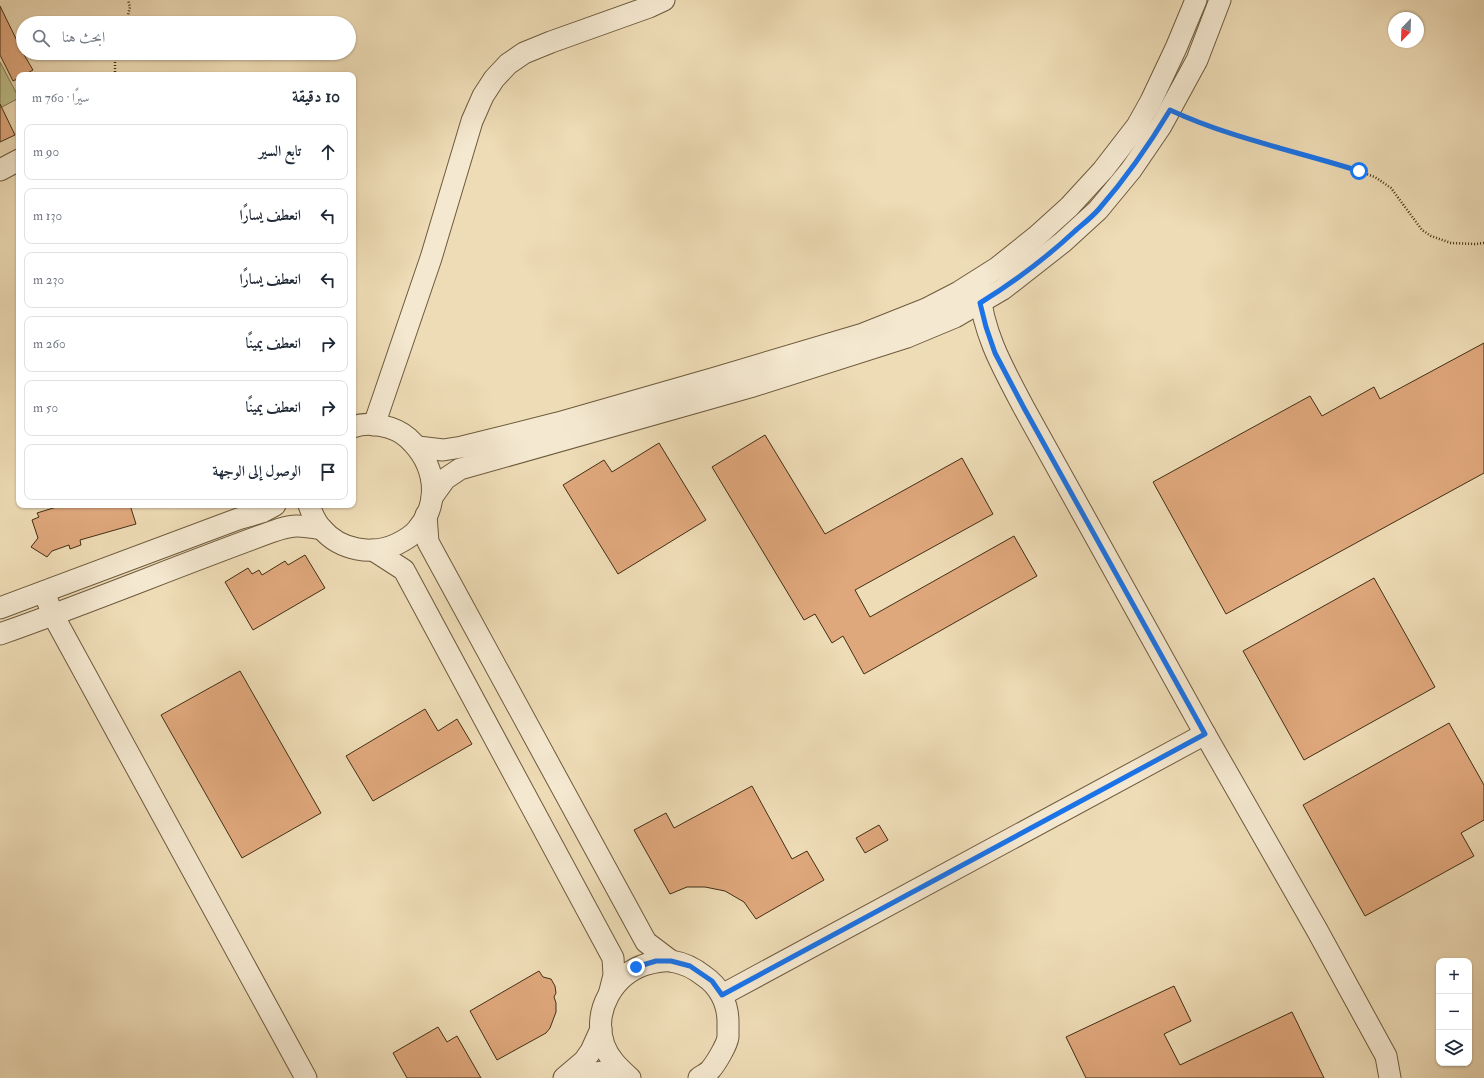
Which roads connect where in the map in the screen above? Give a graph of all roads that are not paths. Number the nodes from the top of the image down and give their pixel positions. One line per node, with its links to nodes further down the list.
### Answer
1 (664, 0): 8 (street)
2 (1196, 0): 6 (street)
3 (1220, 0): 7 (street)
4 (16, 162): 5 (street)
5 (0, 170)
6 (978, 280): 7 (street); 10 (street)
7 (980, 303): 11 (street); 20 (street)
8 (374, 425): 9 (street); 10 (street)
9 (356, 427)
10 (418, 447): 11 (street)
11 (429, 506): 15 (street); 21 (street)
12 (269, 508): 16 (street)
13 (310, 508): 14 (street)
14 (322, 529): 15 (street); 18 (street)
15 (373, 550): 22 (street)
16 (44, 592): 17 (street); 18 (street)
17 (0, 608)
18 (53, 615): 19 (street); 26 (street)
19 (0, 634)
20 (1205, 734): 23 (street); 31 (street)
21 (671, 961): 22 (street); 23 (street)
22 (610, 991): 24 (street)
23 (722, 995): 25 (street)
24 (601, 1029): 27 (street); 29 (street)
25 (719, 1070): 30 (street)
26 (306, 1078)
27 (564, 1078)
28 (578, 1078): 29 (street)
29 (630, 1078)
30 (699, 1078)
31 (1390, 1078)

